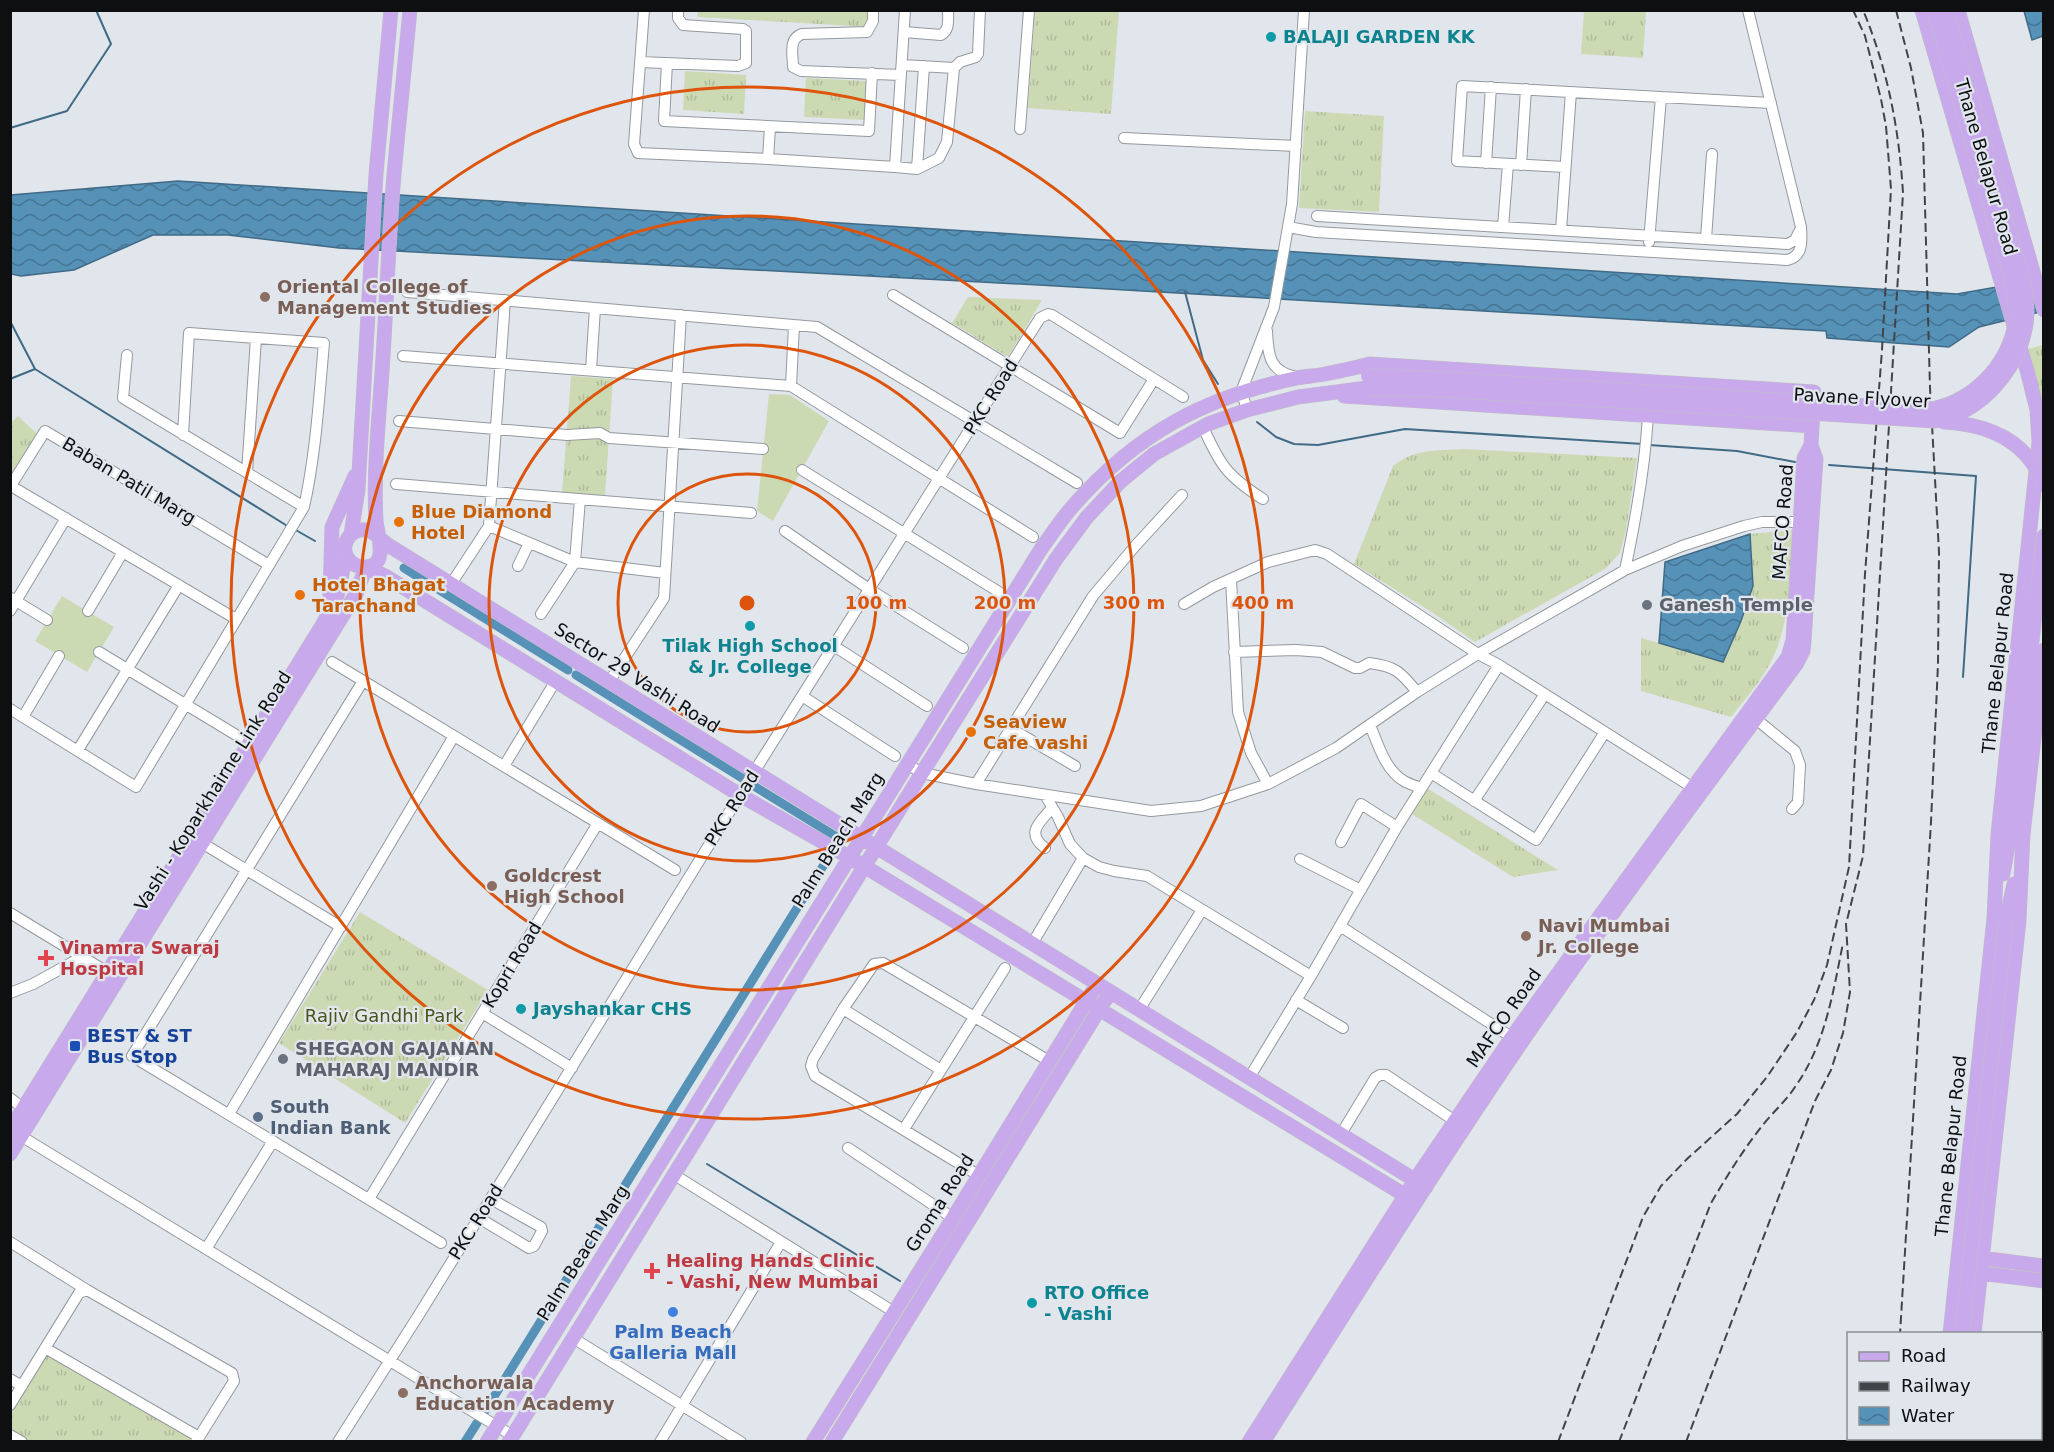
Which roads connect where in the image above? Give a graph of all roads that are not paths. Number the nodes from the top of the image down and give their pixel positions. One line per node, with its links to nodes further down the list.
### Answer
1 (391, 10): 84 (main road)
2 (410, 10): 107 (main road)
3 (644, 10): 17 (street)
4 (678, 10): 18 (street)
5 (873, 10): 22 (street)
6 (905, 10): 16 (street)
7 (948, 10): 16 (street)
8 (980, 10): 20 (street)
9 (1029, 10): 29 (street)
10 (1304, 10): 31 (street)
11 (1748, 10): 27 (street)
12 (1922, 10): 81 (main road, Thane Belapur Road)
13 (1934, 10): 66 (main road, Pavane Flyover, bridge)
14 (1946, 10): 74 (main road, Pavane Flyover, bridge)
15 (1958, 10): 52 (main road, Thane Belapur Road)
16 (904, 32): 21 (street)
17 (640, 62): 18 (street); 33 (street)
18 (667, 63): 28 (street)
19 (924, 66): 20 (street); 21 (street); 39 (street)
20 (954, 68): 39 (street)
21 (901, 70): 22 (street); 37 (street)
22 (872, 74): 28 (street)
23 (1491, 87): 24 (street); 34 (street); 34 (street)
24 (1526, 89): 25 (street); 36 (street)
25 (1571, 92): 26 (street); 38 (street)
26 (1661, 97): 27 (street); 45 (street)
27 (1771, 104): 42 (street)
28 (770, 127): 33 (street)
29 (1020, 129)
30 (1124, 138): 31 (street)
31 (1296, 146): 43 (street)
32 (1712, 154): 46 (street)
33 (768, 159): 37 (street)
34 (1486, 163): 35 (street)
35 (1508, 164): 36 (street); 41 (street)
36 (1521, 165): 38 (street)
37 (895, 167): 39 (street)
38 (1565, 167): 44 (street)
39 (917, 169)
40 (1317, 216): 41 (street)
41 (1503, 227): 44 (street)
42 (1801, 227): 46 (street); 47 (street)
43 (1288, 230): 47 (street); 55 (street)
44 (1561, 230): 45 (street)
45 (1650, 236): 46 (street); 47 (street)
46 (1706, 239)
47 (1649, 251)
48 (407, 292): 50 (street)
49 (893, 295): 60 (street)
50 (505, 300): 51 (street); 59 (street)
51 (595, 308): 53 (street); 61 (street)
52 (2043, 310)
53 (681, 315): 54 (street); 63 (street)
54 (794, 325): 67 (street); 75 (street)
55 (1267, 327): 64 (street); 68 (street)
56 (256, 338): 79 (street); 86 (street); 96 (street)
57 (127, 355): 79 (street)
58 (403, 356): 59 (street)
59 (500, 363): 61 (street); 78 (street)
60 (1010, 366): 65 (street, PKC Road); 65 (street); 75 (street, PKC Road)
61 (591, 370): 63 (street)
62 (1322, 375): 64 (main road, Palm Beach Marg); 66 (main road, Pavane Flyover); 76 (main road, MAFCO Road)
63 (677, 377): 67 (street); 80 (street)
64 (1299, 377): 68 (main road, Palm Beach Marg)
65 (1154, 379): 70 (street, PKC Road)
66 (1367, 382): 69 (main road, Pavane Flyover); 74 (main road, Pavane Flyover, bridge)
67 (791, 386): 87 (street)
68 (1242, 393): 71 (street); 157 (main road, Palm Beach Marg)
69 (1323, 394): 71 (main road, Palm Beach Marg); 72 (main road)
70 (1183, 397)
71 (1247, 410): 77 (main road, Palm Beach Marg)
72 (1648, 415): 76 (main road); 115 (street)
73 (399, 421): 78 (street)
74 (1935, 421): 90 (main road, bridge)
75 (975, 422): 87 (street, PKC Road); 88 (street)
76 (1812, 426): 82 (main road, MAFCO Road)
77 (1203, 427): 94 (street); 161 (main road, Palm Beach Marg)
78 (496, 429): 80 (street); 92 (street)
79 (183, 435): 86 (street)
80 (673, 442): 83 (street); 97 (street)
81 (2041, 442): 189 (main road, Thane Belapur Road)
82 (1811, 445): 100 (main road, MAFCO Road); 150 (main road, MAFCO Road)
83 (763, 449)
84 (360, 456): 103 (main road); 128 (main road)
85 (802, 470): 104 (street)
86 (248, 473): 96 (street)
87 (939, 478): 104 (street, PKC Road); 106 (street)
88 (1077, 483)
89 (396, 484): 92 (street)
90 (2043, 485)
91 (11, 486): 99 (street); 112 (street, Baban Patil Marg)
92 (491, 492): 95 (street); 101 (street)
93 (1182, 495): 152 (street)
94 (1263, 499)
95 (580, 500): 97 (street); 111 (street)
96 (304, 507): 112 (street)
97 (669, 507): 98 (street); 116 (street)
98 (751, 513)
99 (66, 518): 109 (street); 122 (street)
100 (1801, 522): 115 (street); 166 (main road, MAFCO Road)
101 (489, 526): 108 (street); 118 (street)
102 (785, 531): 120 (street)
103 (351, 534): 107 (main road); 110 (main road)
104 (905, 534): 120 (street, PKC Road); 121 (street)
105 (2043, 536): 174 (main road)
106 (1033, 537)
107 (379, 538): 114 (main road); 118 (main road, Sector 29 Vashi Road)
108 (529, 543): 111 (street); 113 (street)
109 (123, 552): 119 (street); 124 (street)
110 (346, 556): 114 (main road); 128 (main road, Vashi - Koparkhairne Link Road)
111 (575, 562): 116 (street); 125 (street)
112 (269, 565): 127 (street)
113 (518, 566)
114 (366, 567): 140 (main road); 155 (main road, Vashi - Koparkhairne Link Road)
115 (1625, 570): 134 (street)
116 (665, 573): 141 (street)
117 (1232, 579): 123 (street); 133 (street); 134 (street)
118 (451, 584): 141 (main road, Sector 29 Vashi Road)
119 (179, 585): 127 (street); 138 (street)
120 (870, 589): 129 (street, PKC Road); 130 (street)
121 (999, 592)
122 (12, 604): 126 (street)
123 (1184, 604)
124 (88, 612)
125 (542, 614)
126 (47, 620)
127 (237, 620): 146 (street)
128 (323, 624): 155 (main road, Vashi - Koparkhairne Link Road)
129 (834, 646): 145 (street, PKC Road); 147 (street)
130 (963, 648)
131 (2043, 650): 143 (main road)
132 (99, 652): 138 (street)
133 (1234, 652): 142 (street); 164 (street)
134 (1478, 654): 137 (street); 142 (street)
135 (59, 656): 149 (street)
136 (332, 662): 139 (street)
137 (1499, 665): 144 (street); 162 (street)
138 (127, 669): 146 (street); 156 (street)
139 (363, 681): 154 (street); 184 (street)
140 (555, 682): 158 (street); 167 (main road)
141 (609, 682): 160 (main road, Sector 29 Vashi Road)
142 (1417, 692): 151 (street)
143 (2041, 693): 174 (main road)
144 (1545, 694): 153 (street); 169 (street)
145 (802, 696): 157 (street); 160 (street, PKC Road)
146 (186, 704): 155 (street); 156 (street)
147 (927, 706)
148 (10, 709): 149 (street)
149 (23, 717): 156 (street)
150 (1756, 719): 166 (main road, MAFCO Road); 171 (street)
151 (1370, 725): 164 (street); 165 (street)
152 (1010, 728): 159 (street); 163 (street)
153 (1605, 732): 166 (street); 169 (street)
154 (454, 736): 158 (street); 191 (street)
155 (254, 746): 176 (main road, Vashi - Koparkhairne Link Road)
156 (78, 750)
157 (901, 760): 161 (street); 175 (main road, Palm Beach Marg)
158 (504, 766): 172 (street)
159 (1075, 766)
160 (754, 772): 167 (street, PKC Road); 175 (main road, Sector 29 Vashi Road)
161 (922, 773): 163 (street); 179 (main road, Palm Beach Marg)
162 (1431, 773): 165 (street); 169 (street)
163 (976, 784): 168 (street)
164 (1268, 784): 168 (street)
165 (1421, 788): 173 (street)
166 (1697, 790): 208 (main road, MAFCO Road)
167 (740, 795): 180 (main road); 210 (street, PKC Road)
168 (1045, 795): 170 (street)
169 (1474, 801)
170 (1052, 808): 178 (street); 181 (street)
171 (1792, 808)
172 (598, 823): 185 (street); 205 (street, Kopri Road)
173 (1397, 827): 177 (street); 186 (street)
174 (2017, 835): 189 (main road); 236 (main road)
175 (860, 838): 179 (main road, Sector 29 Vashi Road); 180 (main road, Palm Beach Marg)
176 (197, 840): 184 (street); 195 (main road, Vashi - Koparkhairne Link Road)
177 (1341, 842)
178 (1045, 848)
179 (877, 849): 183 (main road, Palm Beach Marg); 192 (main road, Sector 29 Vashi Road)
180 (849, 857): 183 (main road); 253 (main road, Palm Beach Marg)
181 (1083, 858): 187 (street); 192 (street)
182 (1300, 859): 186 (street)
183 (865, 867): 201 (main road); 223 (main road, Palm Beach Marg)
184 (247, 870): 191 (street); 215 (street)
185 (675, 870)
186 (1361, 890): 190 (street)
187 (1202, 910): 196 (street); 204 (street)
188 (10, 913): 193 (street)
189 (2000, 919): 235 (main road, Thane Belapur Road); 244 (main road, bridge)
190 (1340, 926): 196 (street); 208 (street)
191 (341, 927): 215 (street)
192 (1032, 944): 197 (main road, Sector 29 Vashi Road)
193 (82, 957): 195 (street); 199 (street)
194 (1005, 968): 206 (street)
195 (113, 976): 214 (main road, Vashi - Koparkhairne Link Road); 218 (main road, Vashi - Koparkhairne Link Road)
196 (1311, 976): 200 (street)
197 (1097, 984): 198 (main road, Sector 29 Vashi Road); 201 (main road, Groma Road)
198 (1110, 992): 203 (main road, Groma Road); 204 (main road, Sector 29 Vashi Road)
199 (10, 993)
200 (1296, 1000): 207 (street); 212 (street)
201 (1086, 1001): 203 (main road); 209 (main road, Groma Road)
202 (843, 1009): 206 (street); 211 (street); 217 (street)
203 (1099, 1009): 228 (main road); 263 (main road, Groma Road)
204 (1139, 1010): 212 (main road, Sector 29 Vashi Road)
205 (482, 1013): 210 (street); 227 (street, Kopri Road)
206 (974, 1016): 209 (street); 211 (street)
207 (1343, 1028)
208 (1516, 1040): 216 (main road, MAFCO Road); 225 (main road, MAFCO Road)
209 (1049, 1061): 224 (main road, Groma Road)
210 (572, 1068): 226 (street, PKC Road)
211 (940, 1070): 217 (street)
212 (1249, 1078): 219 (main road, Sector 29 Vashi Road)
213 (10, 1098): 214 (street)
214 (24, 1109): 218 (main road, Vashi - Koparkhairne Link Road)
215 (229, 1114): 220 (street)
216 (1455, 1121): 219 (street); 225 (main road, MAFCO Road)
217 (904, 1129): 224 (street)
218 (14, 1132): 222 (main road, Vashi - Koparkhairne Link Road); 234 (street)
219 (1341, 1134): 225 (main road, Sector 29 Vashi Road)
220 (273, 1141): 227 (street); 234 (street)
221 (848, 1148): 230 (street)
222 (10, 1154)
223 (673, 1174): 232 (street); 246 (main road, Palm Beach Marg)
224 (978, 1175): 230 (main road, Groma Road)
225 (1420, 1183): 228 (main road, MAFCO Road)
226 (491, 1198): 229 (street, PKC Road); 229 (street)
227 (369, 1199): 233 (street)
228 (1411, 1199): 264 (main road, MAFCO Road); 265 (main road, MAFCO Road)
229 (479, 1218): 248 (street, PKC Road)
230 (953, 1218): 242 (main road, Groma Road)
231 (10, 1242): 241 (street)
232 (781, 1242): 242 (street); 251 (street)
233 (441, 1243)
234 (206, 1249): 248 (street)
235 (1957, 1255): 236 (main road); 238 (main road, Thane Belapur Road)
236 (1982, 1258): 237 (main road); 239 (main road)
237 (2043, 1266)
238 (1956, 1270): 239 (main road); 243 (main road, Thane Belapur Road)
239 (1980, 1273): 240 (main road); 245 (main road)
240 (2043, 1281)
241 (87, 1290): 247 (street); 255 (street)
242 (894, 1312): 262 (main road, Groma Road)
243 (1950, 1332)
244 (1962, 1332)
245 (1974, 1332)
246 (573, 1338): 251 (street); 256 (main road, Palm Beach Marg)
247 (45, 1347): 250 (street); 255 (street)
248 (390, 1361): 253 (street); 258 (street, PKC Road)
249 (10, 1378): 250 (street)
250 (22, 1386): 252 (street)
251 (682, 1405): 260 (street); 261 (street)
252 (10, 1406)
253 (497, 1426): 256 (street); 259 (main road, Palm Beach Marg)
254 (10, 1435): 257 (street)
255 (197, 1439)
256 (511, 1439)
257 (22, 1442)
258 (338, 1442)
259 (487, 1442)
260 (660, 1442)
261 (741, 1442)
262 (813, 1442)
263 (832, 1442)
264 (1249, 1442)
265 (1263, 1442)

